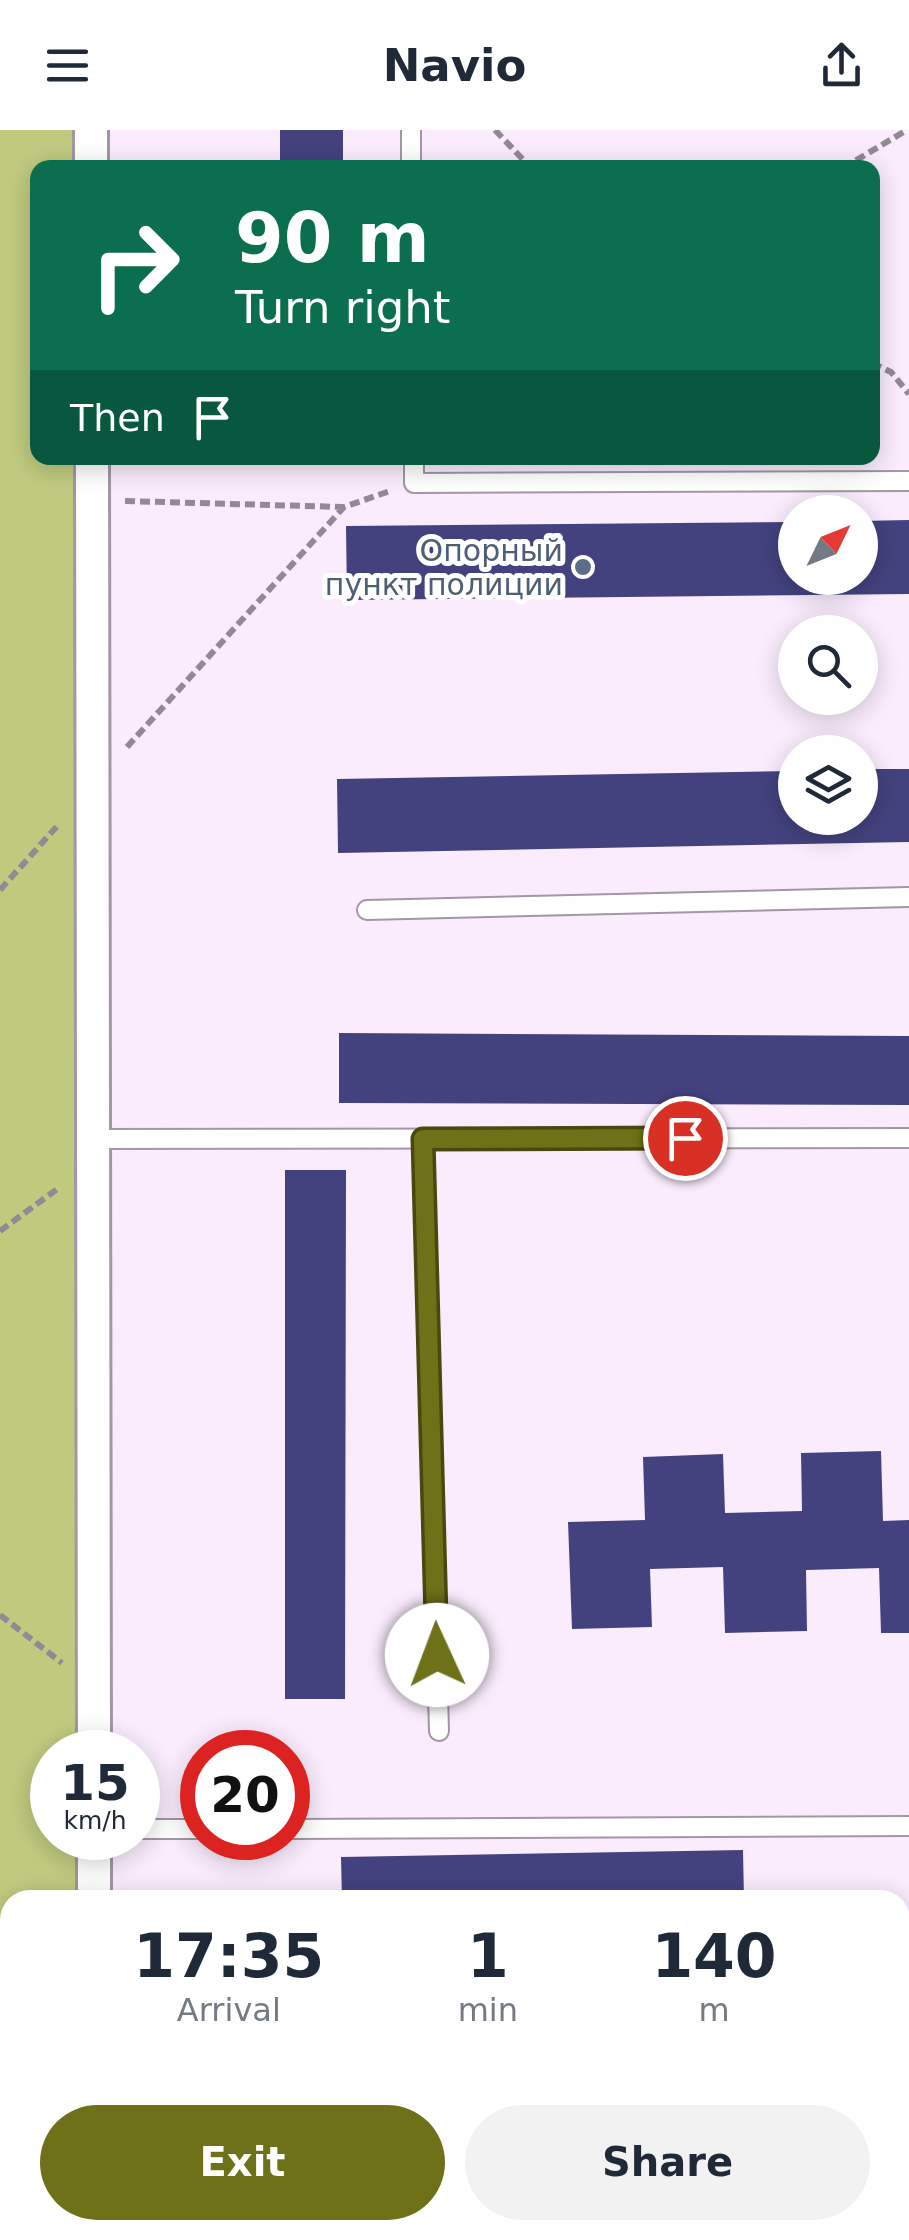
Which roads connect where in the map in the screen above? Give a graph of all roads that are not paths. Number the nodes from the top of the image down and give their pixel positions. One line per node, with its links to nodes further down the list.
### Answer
1 (91, 130): 3 (street)
2 (411, 130): 4 (lane)
3 (91, 160)
4 (411, 160)
5 (92, 465): 12 (street)
6 (414, 465): 7 (lane)
7 (909, 481)
8 (909, 897): 9 (lane)
9 (367, 910)
10 (909, 1138): 11 (lane)
11 (423, 1139): 12 (lane); 14 (lane)
12 (93, 1151): 13 (street)
13 (94, 1730)
14 (439, 1731)
15 (909, 1826): 16 (lane)
16 (310, 1829)
17 (94, 1860): 18 (street)
18 (94, 1890)

